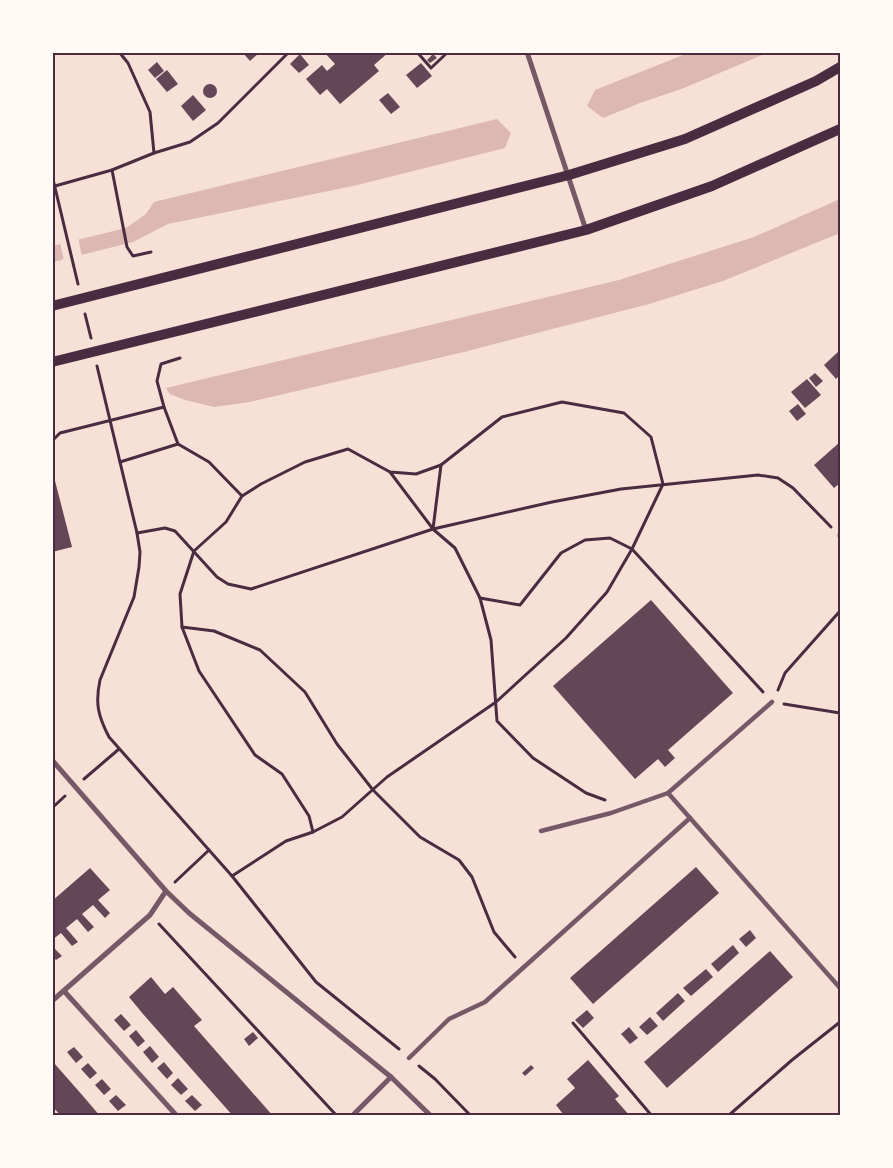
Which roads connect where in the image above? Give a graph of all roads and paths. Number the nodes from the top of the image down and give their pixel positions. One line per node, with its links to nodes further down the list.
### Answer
1 (119, 52): 8 (path)
2 (289, 52): 8 (path)
3 (418, 52): 4 (path)
4 (448, 52)
5 (527, 52): 11 (street)
6 (840, 67): 11 (main road)
7 (840, 129): 13 (main road)
8 (154, 153): 9 (path)
9 (112, 170): 12 (path); 14 (path)
10 (52, 175): 12 (path)
11 (569, 175): 13 (street); 16 (main road)
12 (55, 186): 15 (path)
13 (586, 230): 20 (main road)
14 (151, 252)
15 (79, 287)
16 (52, 306)
17 (83, 306): 18 (path)
18 (92, 344)
19 (180, 358): 22 (path)
20 (52, 362)
21 (96, 363): 25 (path)
22 (164, 407): 23 (path); 24 (path)
23 (52, 441)
24 (178, 444): 25 (path); 29 (path)
25 (120, 462): 31 (path)
26 (442, 465): 27 (path); 28 (path); 30 (path)
27 (390, 472): 29 (path); 30 (path)
28 (663, 484): 30 (path); 32 (path); 33 (path)
29 (242, 496): 34 (path)
30 (433, 529): 34 (path); 35 (path)
31 (137, 533): 34 (path); 41 (path)
32 (840, 536)
33 (632, 549): 35 (path); 38 (path); 39 (path)
34 (194, 551): 37 (path)
35 (480, 598): 38 (path)
36 (840, 611): 39 (path)
37 (182, 626): 44 (path); 49 (path)
38 (496, 702): 44 (path); 46 (path)
39 (772, 702): 40 (path); 45 (street)
40 (840, 713)
41 (119, 748): 43 (path); 50 (path)
42 (52, 760): 43 (street)
43 (76, 786): 52 (street)
44 (373, 790): 49 (path); 54 (path)
45 (668, 793): 46 (street); 47 (street)
46 (611, 813): 48 (street)
47 (690, 818): 54 (street); 55 (street)
48 (541, 830)
49 (312, 832): 51 (path)
50 (209, 850): 51 (path); 52 (path)
51 (232, 876): 60 (path)
52 (166, 891): 53 (street); 61 (street)
53 (150, 915): 56 (street); 63 (path)
54 (523, 968): 60 (street)
55 (840, 988)
56 (64, 991): 57 (street); 62 (street)
57 (52, 1001)
58 (840, 1022): 68 (path)
59 (573, 1023): 67 (path)
60 (409, 1058): 66 (path)
61 (391, 1077): 64 (street); 65 (street)
62 (177, 1116)
63 (337, 1116)
64 (352, 1116)
65 (431, 1116)
66 (470, 1116)
67 (652, 1116)
68 (728, 1116)

